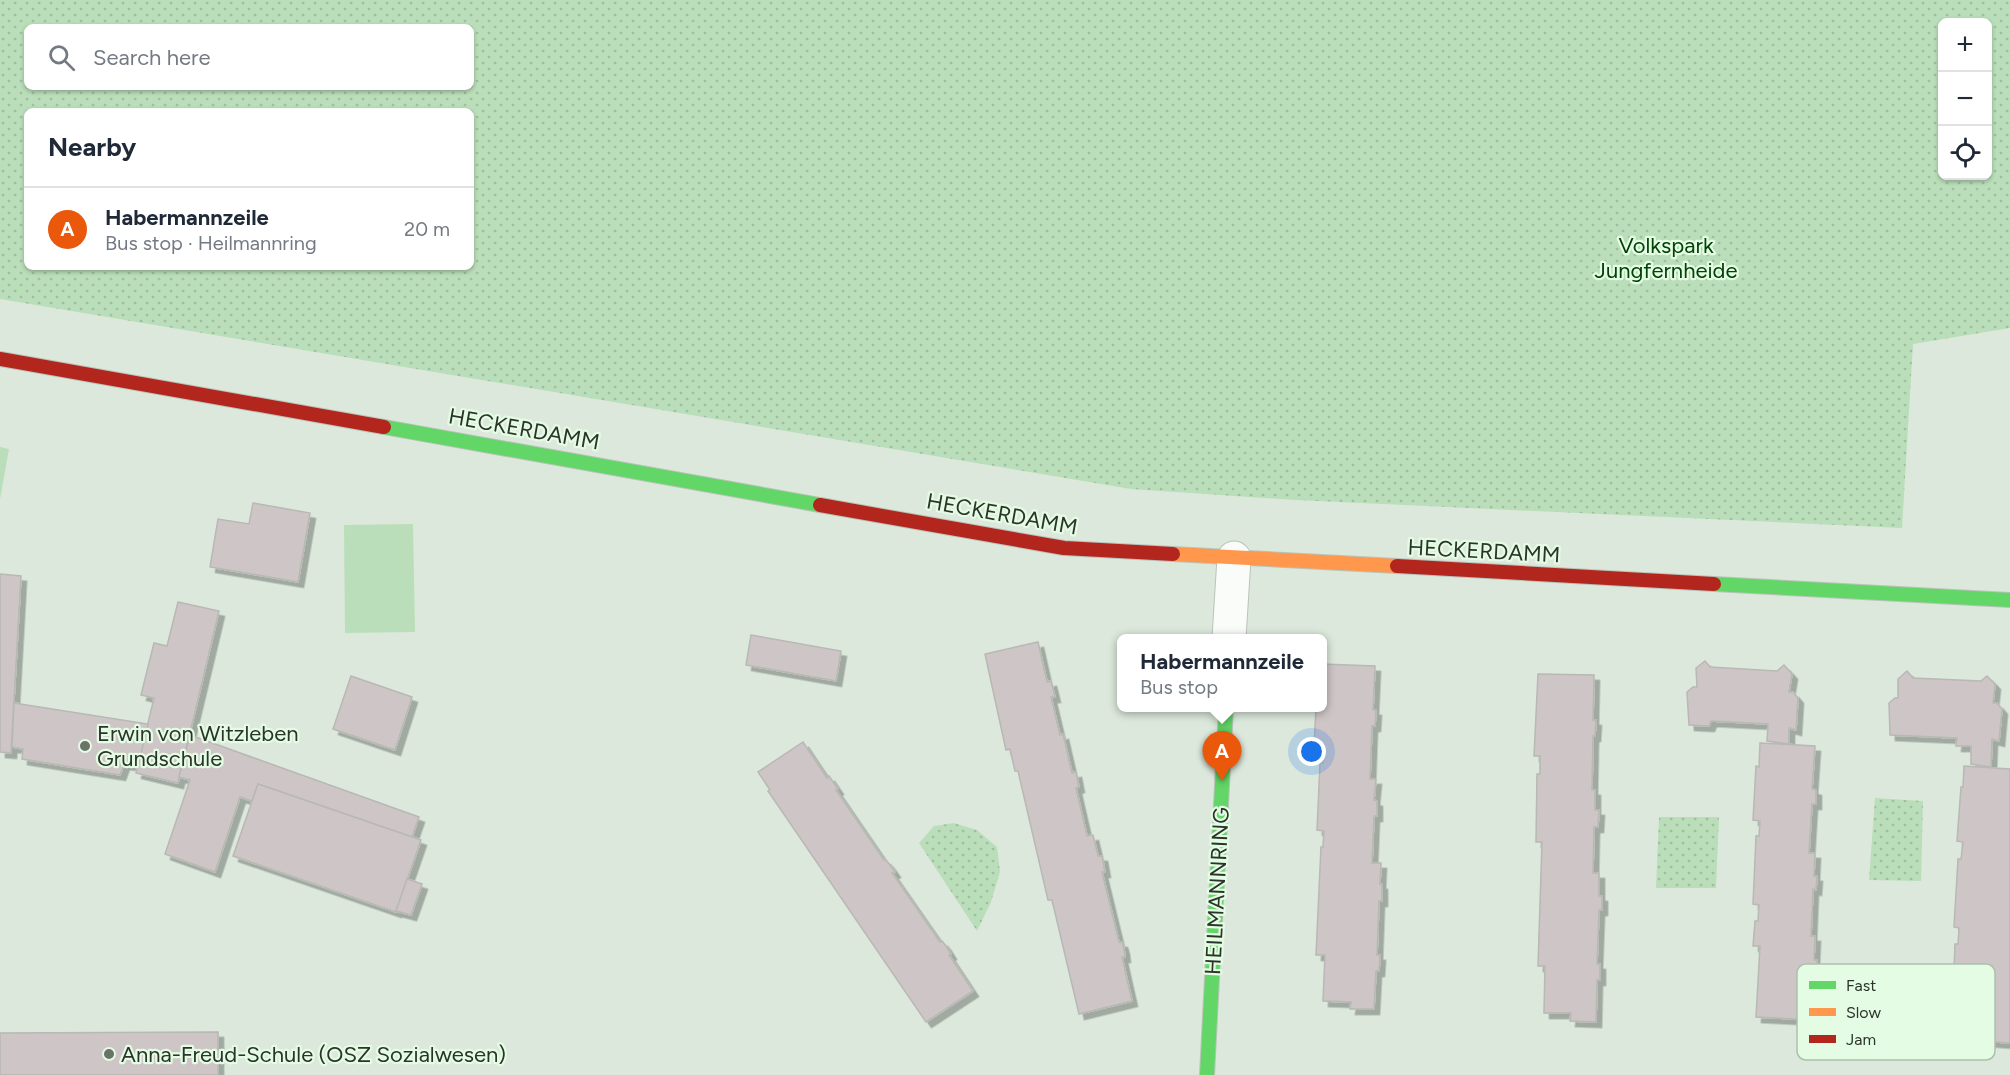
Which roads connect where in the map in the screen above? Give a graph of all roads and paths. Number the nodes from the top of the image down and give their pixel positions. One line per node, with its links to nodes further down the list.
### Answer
1 (0, 358): 2 (street, HECKERDAMM)
2 (1234, 558): 3 (street, HECKERDAMM); 4 (street)
3 (2010, 600)
4 (1229, 634)
5 (1226, 712): 6 (street, HEILMANNRING)
6 (1207, 1075)

